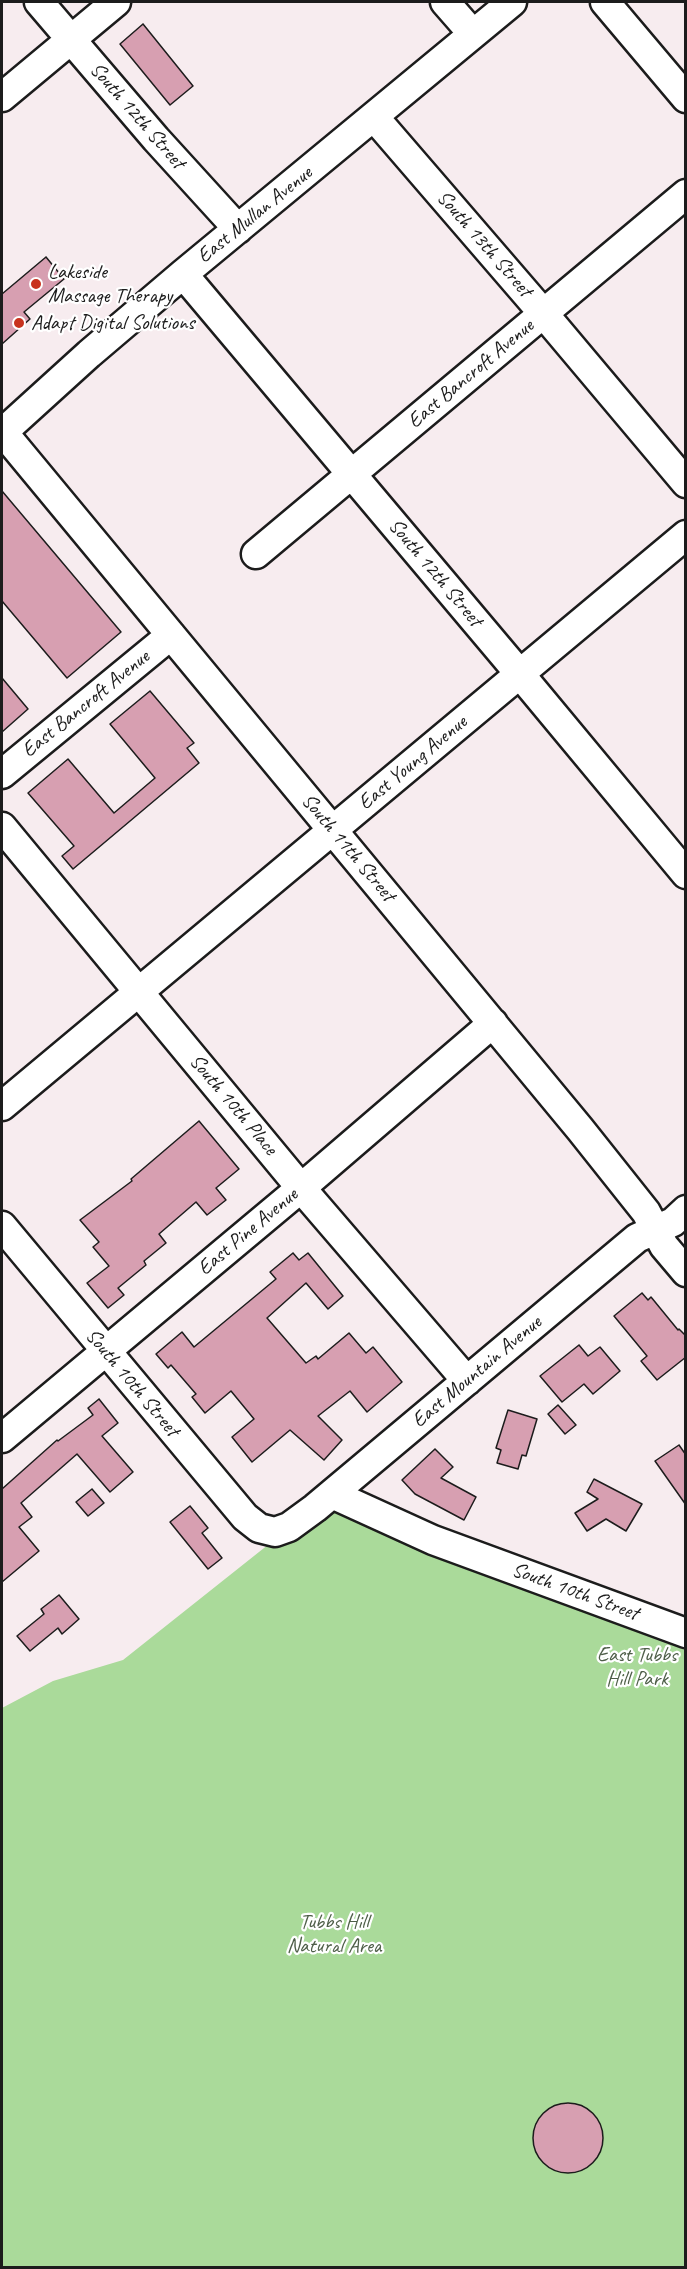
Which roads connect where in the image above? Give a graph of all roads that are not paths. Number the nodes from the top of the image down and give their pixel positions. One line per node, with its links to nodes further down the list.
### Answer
1 (39, 2): 7 (street, South 12th Street)
2 (116, 2): 7 (street)
3 (446, 2): 6 (street)
4 (512, 2): 6 (street, East Mullan Avenue)
5 (604, 2): 9 (street)
6 (473, 34): 10 (street, East Mullan Avenue)
7 (70, 39): 8 (street); 12 (street, South 12th Street)
8 (2, 97)
9 (686, 98)
10 (374, 117): 12 (street, East Mullan Avenue); 14 (street, South 13th Street)
11 (686, 194): 14 (street, East Bancroft Avenue)
12 (238, 229): 13 (street, East Mullan Avenue)
13 (183, 274): 15 (street, East Mullan Avenue); 16 (street, South 12th Street)
14 (543, 313): 16 (street, East Bancroft Avenue); 17 (street, South 13th Street)
15 (2, 432): 20 (street, South 11th Street)
16 (352, 474): 19 (street, East Bancroft Avenue); 21 (street, South 12th Street)
17 (686, 483)
18 (686, 535): 21 (street, East Young Avenue)
19 (256, 554)
20 (171, 635): 22 (street, East Bancroft Avenue); 24 (street, South 11th Street)
21 (519, 673): 24 (street, East Young Avenue); 25 (street, South 12th Street)
22 (2, 774)
23 (2, 827): 26 (street, South 10th Place)
24 (333, 829): 26 (street, East Young Avenue); 27 (street, South 11th Street)
25 (686, 874)
26 (139, 991): 28 (street, East Young Avenue); 29 (street, South 10th Place)
27 (493, 1023): 29 (street, East Pine Avenue); 32 (street, South 11th Street)
28 (2, 1106)
29 (302, 1188): 34 (street, East Pine Avenue); 35 (street, South 10th Place)
30 (686, 1210): 32 (street, East Mountain Avenue)
31 (2, 1226): 34 (street, South 10th Street)
32 (655, 1230): 33 (street, South 11th Street); 35 (street, East Mountain Avenue)
33 (686, 1272)
34 (106, 1352): 36 (street, East Pine Avenue); 38 (street, South 10th Street)
35 (467, 1381): 37 (street, East Mountain Avenue)
36 (2, 1438)
37 (332, 1494): 38 (street, East Mountain Avenue); 39 (street, South 10th Street)
38 (269, 1531)
39 (686, 1634)

